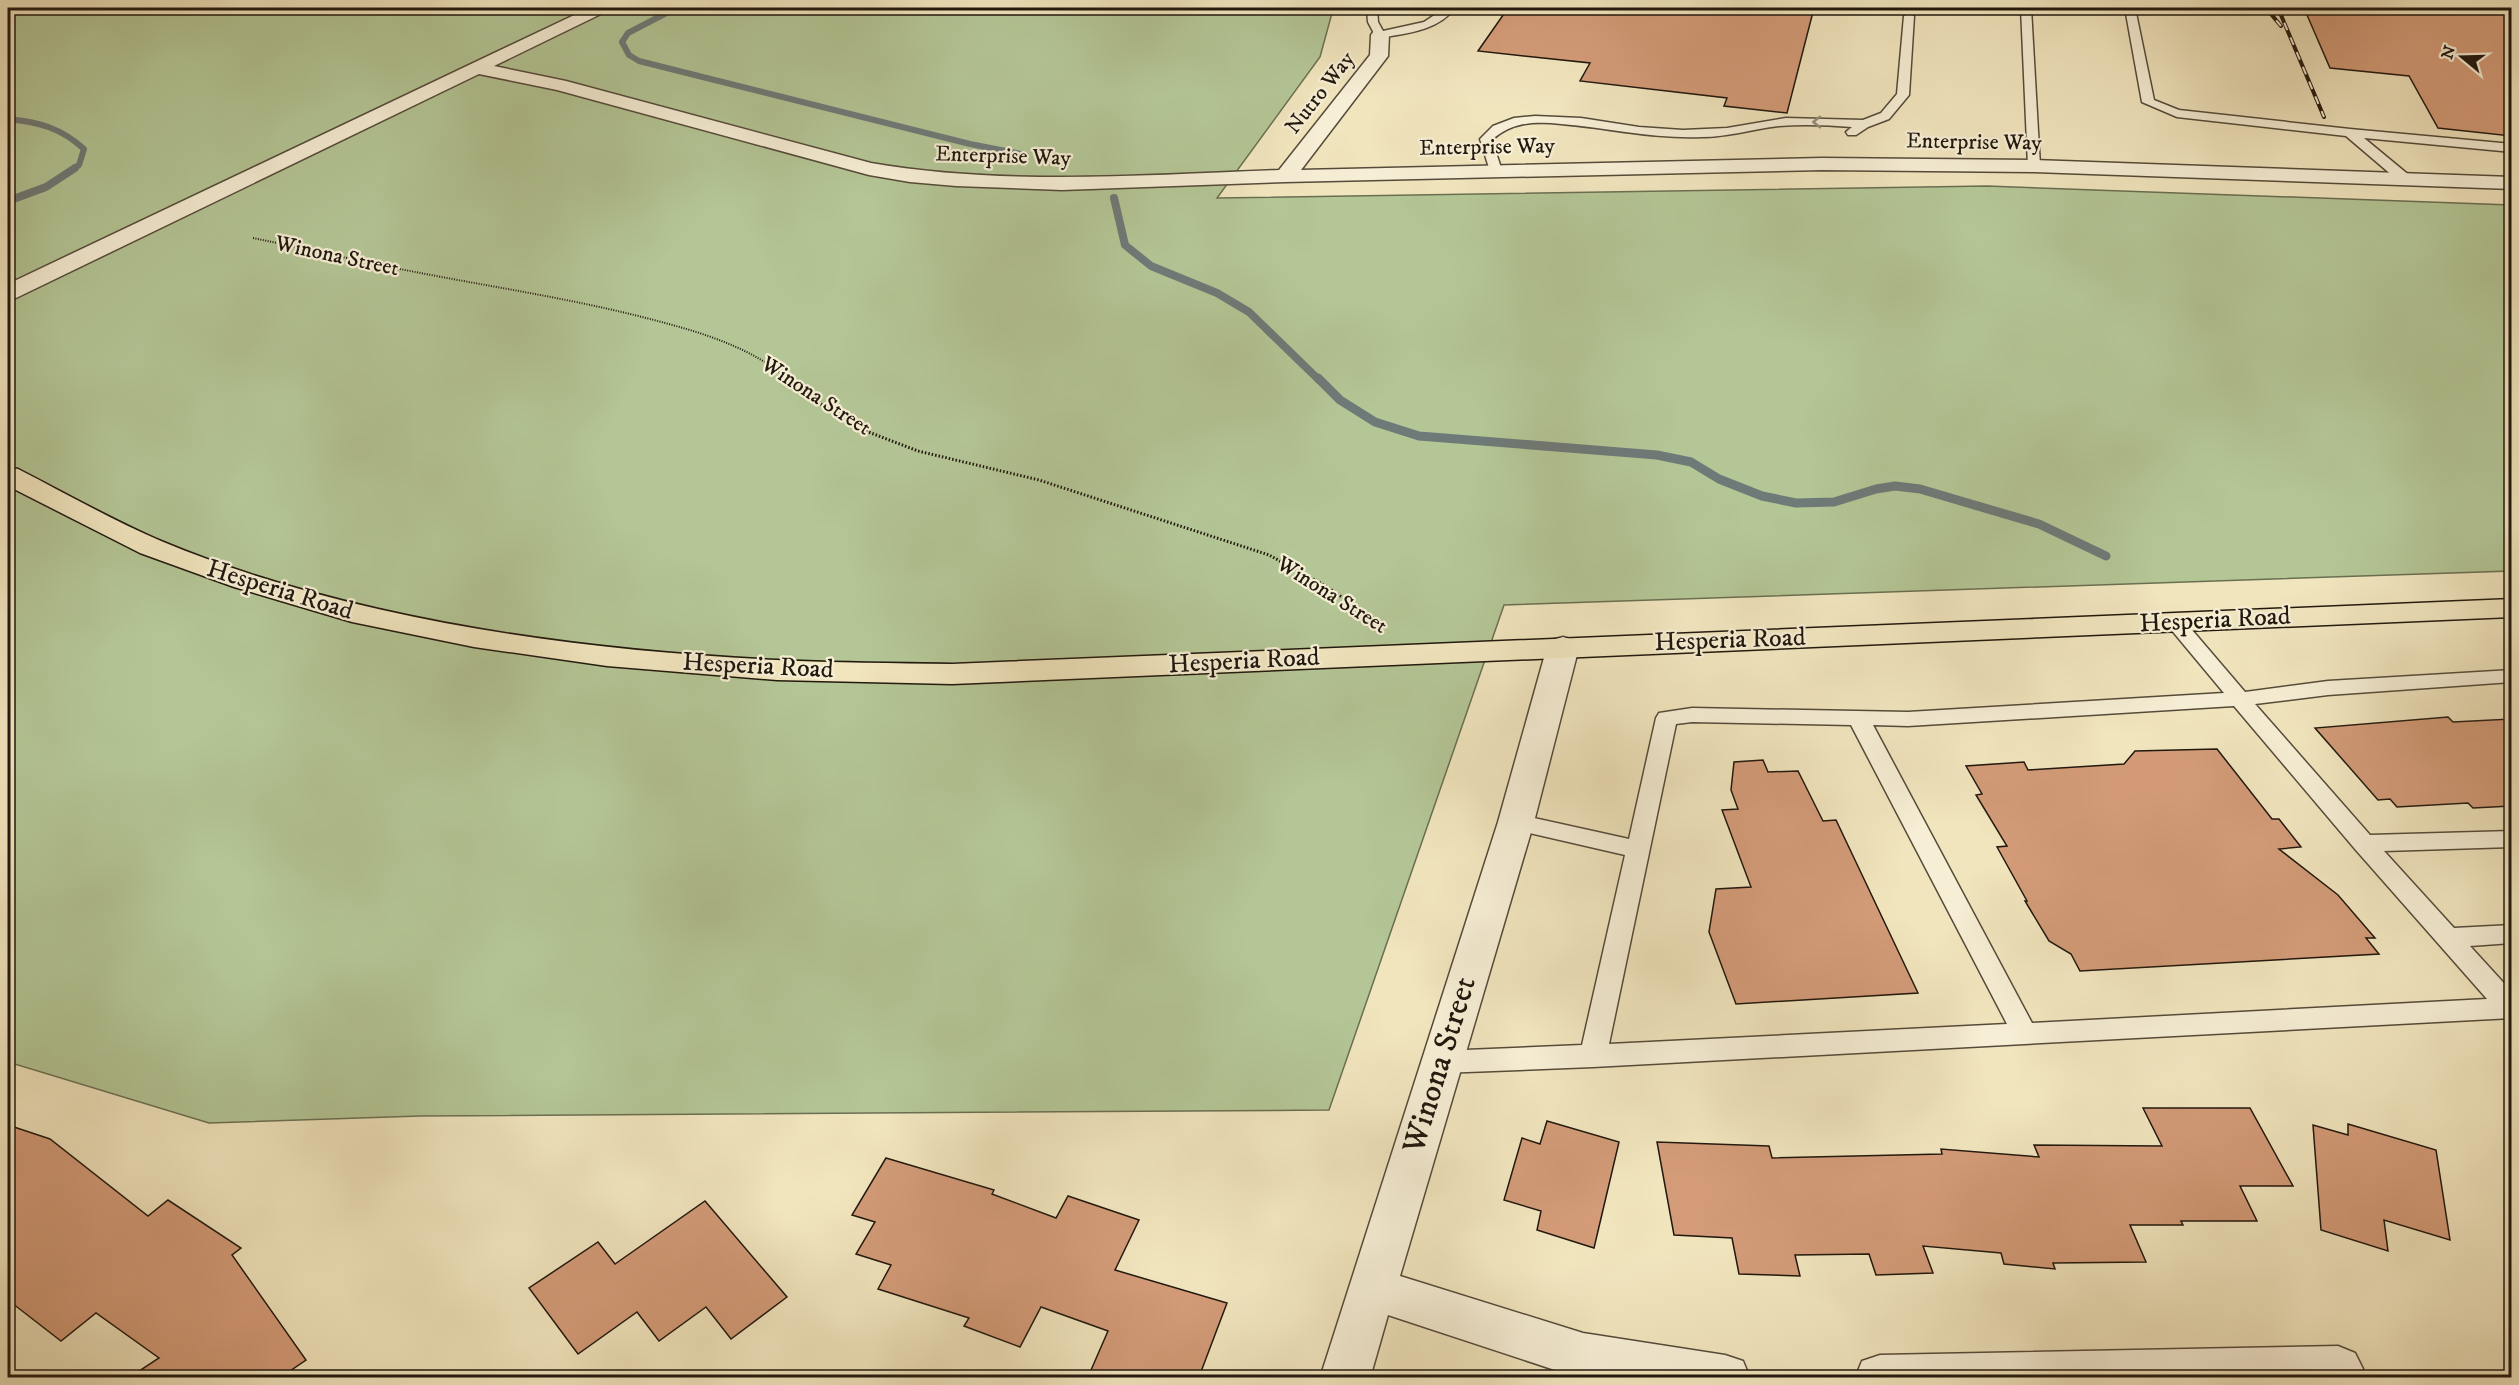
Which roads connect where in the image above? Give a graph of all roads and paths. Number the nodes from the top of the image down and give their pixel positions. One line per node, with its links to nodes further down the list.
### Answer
1 (601, 8): 8 (street)
2 (1372, 8): 7 (lane)
3 (1450, 8): 7 (lane)
4 (2026, 8): 15 (lane)
5 (2130, 8): 11 (lane)
6 (1909, 16): 9 (lane)
7 (1380, 35): 17 (street, Nutro Way)
8 (478, 68): 17 (street, Enterprise Way); 21 (street)
9 (1864, 124): 10 (lane, one-way to 10); 12 (lane)
10 (1726, 132): 13 (lane); 16 (lane)
11 (2350, 133): 14 (lane); 18 (lane)
12 (1824, 135)
13 (1780, 137)
14 (2511, 148)
15 (2034, 166): 16 (street, Enterprise Way); 18 (street, Enterprise Way)
16 (1496, 171): 17 (street, Enterprise Way)
17 (1285, 176)
18 (2405, 179): 19 (street, Enterprise Way)
19 (2511, 183)
20 (253, 238): 26 (path, Winona Street)
21 (8, 293)
22 (8, 475): 26 (main road, Hesperia Road)
23 (2511, 608): 24 (main road, Hesperia Road)
24 (2174, 621): 25 (main road, Hesperia Road); 28 (lane)
25 (1563, 647): 26 (main road, Hesperia Road); 30 (street, Winona Street)
26 (1418, 653)
27 (2511, 676): 28 (lane)
28 (2239, 699): 29 (lane); 32 (lane)
29 (1858, 718): 33 (lane); 37 (lane)
30 (1516, 822): 33 (lane); 39 (street, Winona Street)
31 (2511, 839): 32 (lane)
32 (2363, 843): 35 (lane)
33 (1639, 850): 38 (lane)
34 (2511, 934): 35 (lane)
35 (2448, 938): 36 (lane)
36 (2511, 1008): 37 (lane)
37 (2024, 1032): 38 (lane)
38 (1593, 1056): 39 (lane)
39 (1441, 1062): 40 (street, Winona Street)
40 (1371, 1288): 42 (street, Winona Street); 43 (street)
41 (2338, 1369): 44 (street)
42 (1345, 1377)
43 (1725, 1377)
44 (1880, 1377)

